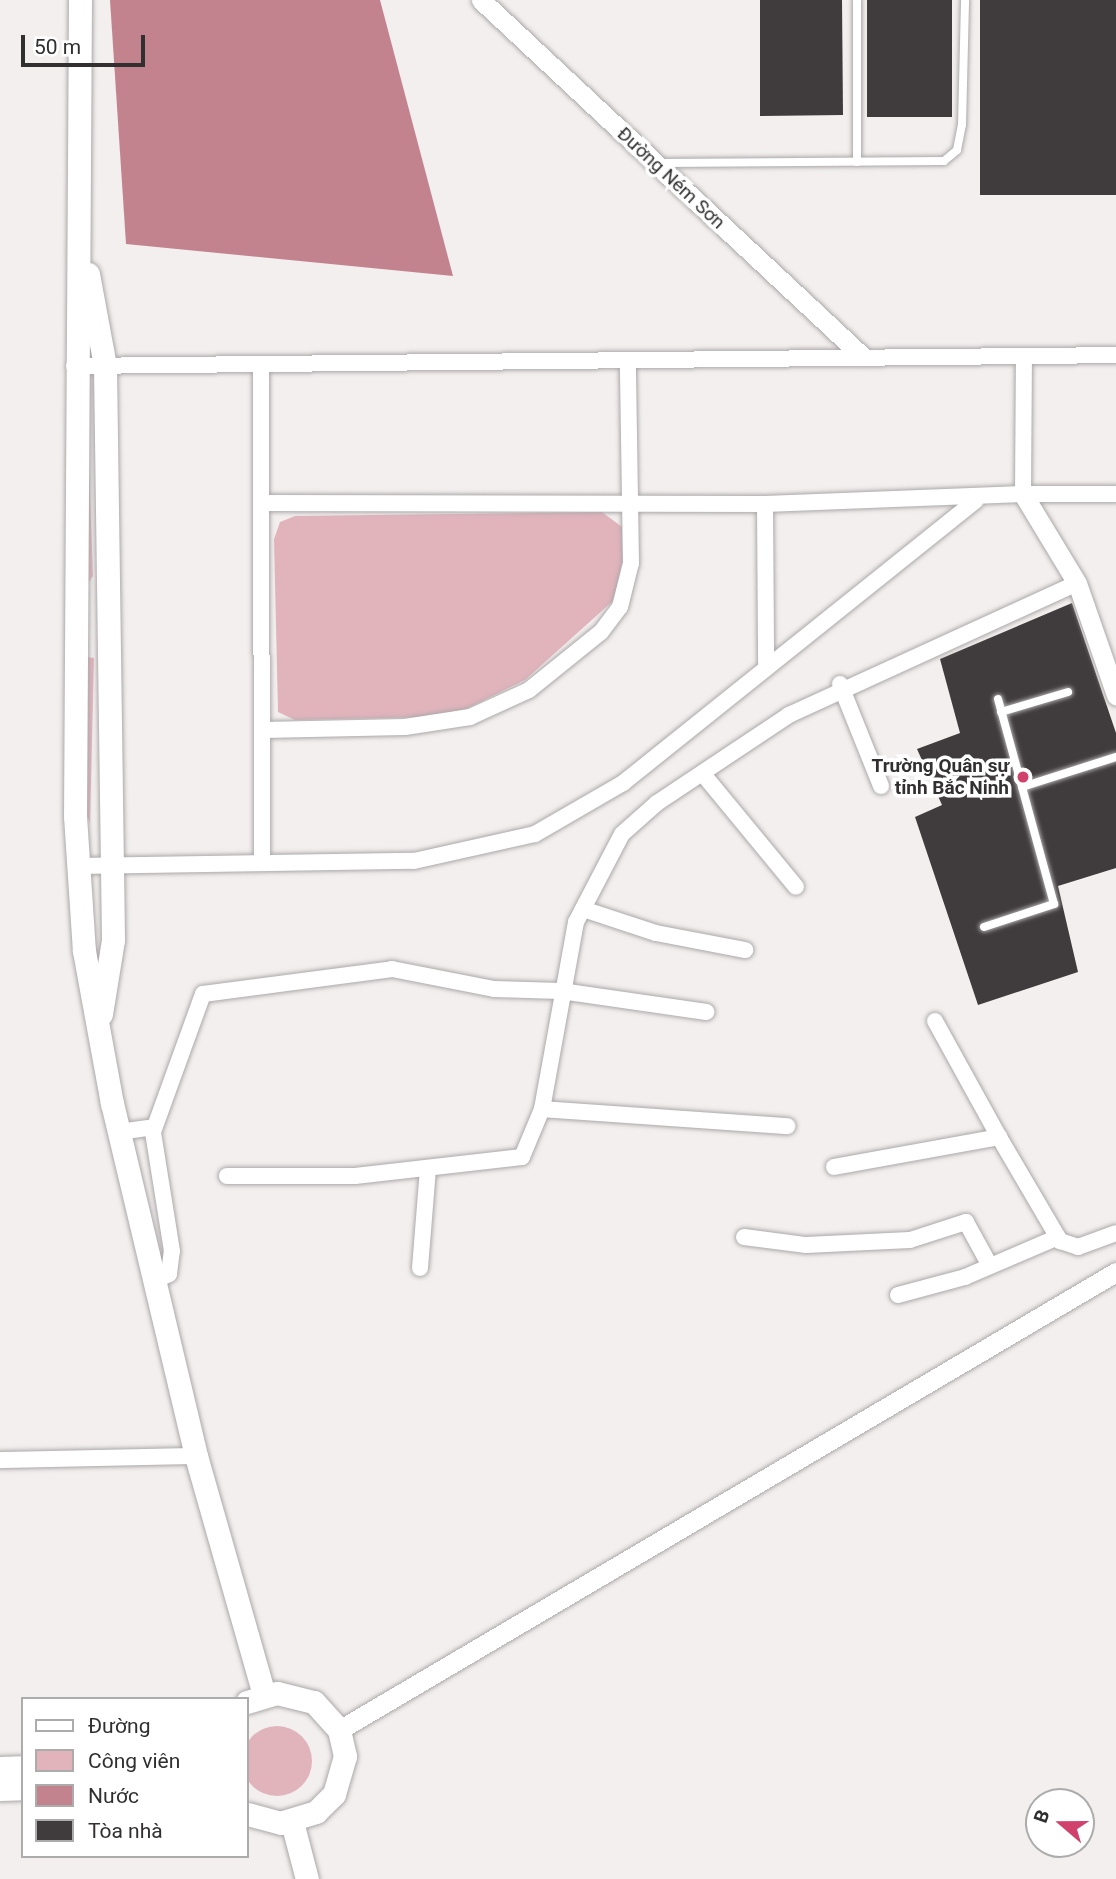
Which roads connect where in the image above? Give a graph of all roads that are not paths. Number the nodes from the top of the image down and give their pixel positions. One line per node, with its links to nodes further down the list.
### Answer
1 (80, 0): 7 (main road)
2 (481, 0): 6 (street, Đường Ném Sơn)
3 (857, 0): 5 (lane)
4 (965, 0): 5 (lane)
5 (857, 162): 6 (lane)
6 (655, 163): 9 (street, Đường Ném Sơn)
7 (81, 237): 12 (main road); 13 (main road)
8 (1116, 355): 10 (street)
9 (862, 356): 10 (street); 11 (street)
10 (1024, 357): 15 (street)
11 (628, 362): 14 (street); 20 (street)
12 (74, 366): 13 (street); 23 (main road)
13 (104, 366): 14 (street); 22 (main road)
14 (261, 366): 18 (street)
15 (1023, 494): 16 (street); 17 (street); 21 (street)
16 (1116, 494)
17 (976, 500): 19 (street); 24 (street)
18 (262, 503): 20 (street); 30 (street)
19 (765, 504): 20 (street); 24 (street)
20 (631, 505): 30 (street)
21 (1077, 583): 27 (street); 32 (street)
22 (108, 613): 23 (main road); 36 (main road)
23 (75, 614): 37 (main road)
24 (766, 667): 35 (street)
25 (841, 684): 33 (street)
26 (1068, 692): 29 (lane)
27 (1116, 695)
28 (998, 699): 29 (lane)
29 (1001, 712): 34 (lane)
30 (263, 730): 35 (street)
31 (1116, 757): 34 (lane)
32 (703, 774): 38 (street); 39 (street)
33 (881, 786)
34 (1022, 787): 40 (lane)
35 (262, 863): 36 (street)
36 (111, 865): 37 (street); 45 (main road)
37 (78, 866): 45 (main road)
38 (796, 887)
39 (583, 909): 41 (street); 42 (street)
40 (984, 927)
41 (745, 950)
42 (561, 991): 43 (street); 46 (street); 48 (street)
43 (706, 1012)
44 (935, 1021): 50 (street)
45 (98, 1030): 49 (main road)
46 (542, 1109): 47 (street); 52 (street)
47 (788, 1126)
48 (155, 1127): 49 (street); 60 (street)
49 (119, 1132): 60 (main road)
50 (999, 1137): 51 (street); 56 (street)
51 (834, 1167)
52 (428, 1169): 53 (street); 58 (street)
53 (227, 1176)
54 (1116, 1233): 56 (street)
55 (744, 1237): 57 (street)
56 (1058, 1237): 57 (street)
57 (989, 1264): 61 (street)
58 (420, 1268)
59 (1116, 1272): 65 (street)
60 (158, 1279): 62 (main road)
61 (898, 1295)
62 (196, 1456): 63 (street); 64 (main road)
63 (0, 1460)
64 (255, 1698): 65 (main road)
65 (339, 1730): 71 (main road)
66 (21, 1767): 67 (main road)
67 (0, 1768)
68 (21, 1788): 69 (main road)
69 (0, 1789)
70 (248, 1814): 71 (main road)
71 (292, 1822): 72 (main road)
72 (307, 1879)

